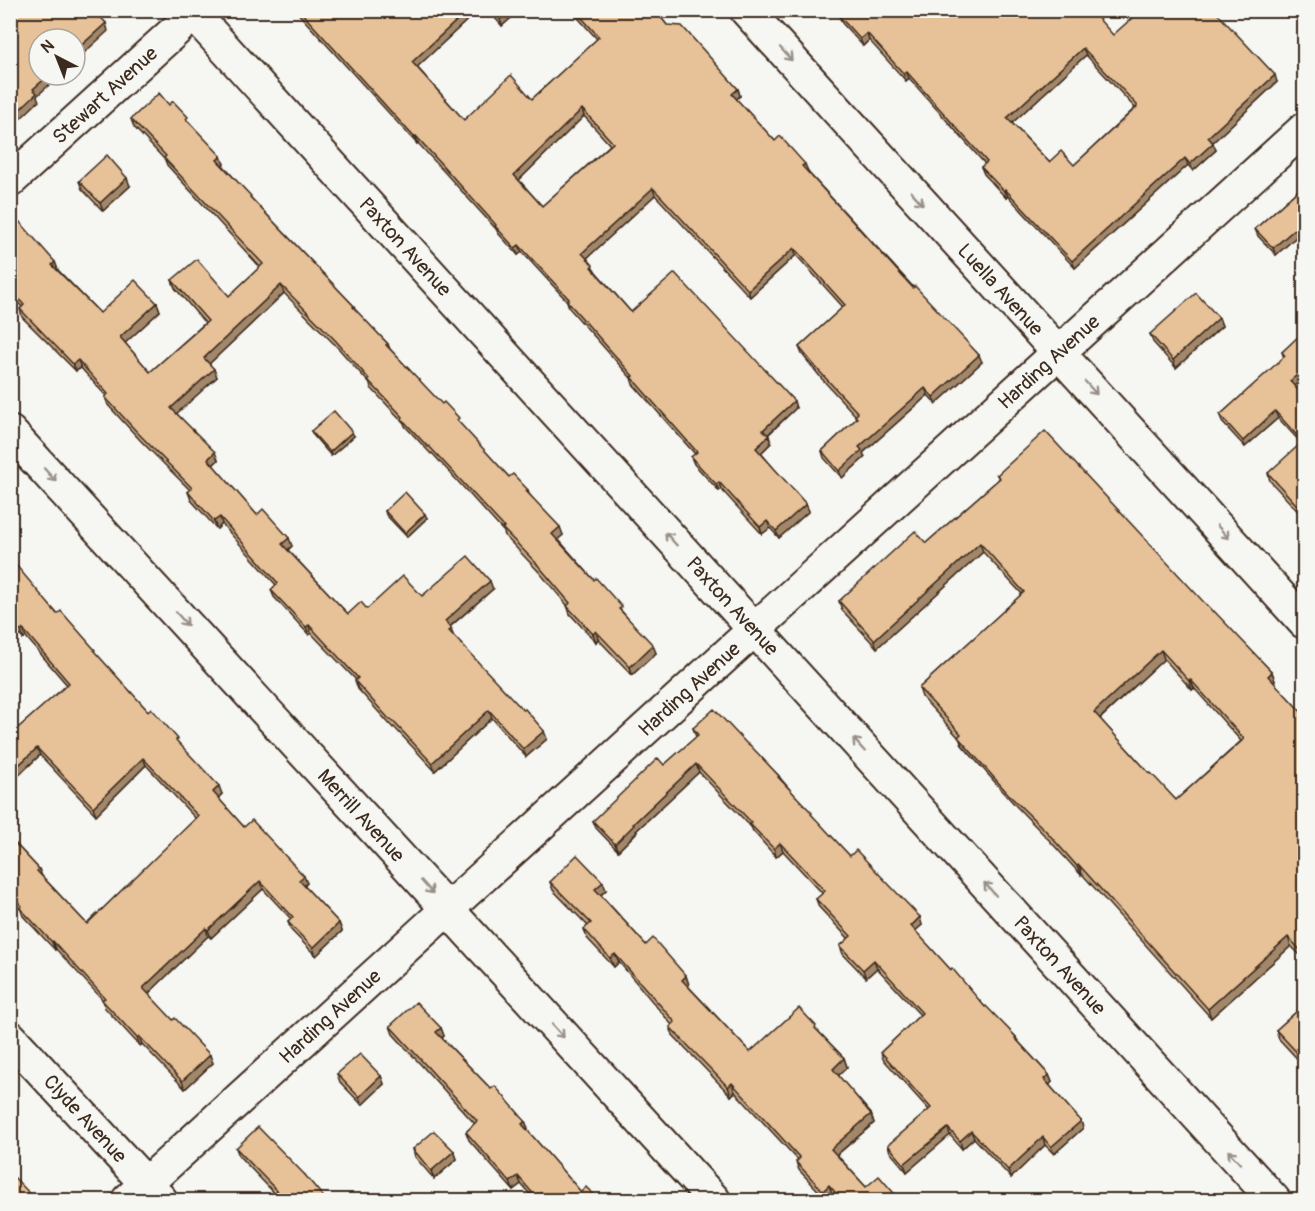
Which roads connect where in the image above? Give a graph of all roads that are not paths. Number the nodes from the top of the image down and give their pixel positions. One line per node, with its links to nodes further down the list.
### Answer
1 (746, 10): 5 (street, Luella Avenue, one-way to 5)
2 (194, 12): 4 (street, Stewart Avenue); 8 (street, Paxton Avenue, one-way to 2)
3 (1305, 129): 5 (street, Harding Avenue)
4 (10, 181)
5 (1059, 352): 7 (street, Luella Avenue, one-way to 7); 8 (street, Harding Avenue)
6 (10, 432): 9 (street, Merrill Avenue, one-way to 9)
7 (1305, 622)
8 (754, 630): 9 (street, Harding Avenue); 13 (street, Paxton Avenue, one-way to 8)
9 (448, 910): 11 (street, Harding Avenue); 12 (street, Merrill Avenue, one-way to 12)
10 (10, 1037): 11 (street, Clyde Avenue)
11 (145, 1195)
12 (714, 1200)
13 (1274, 1200)

